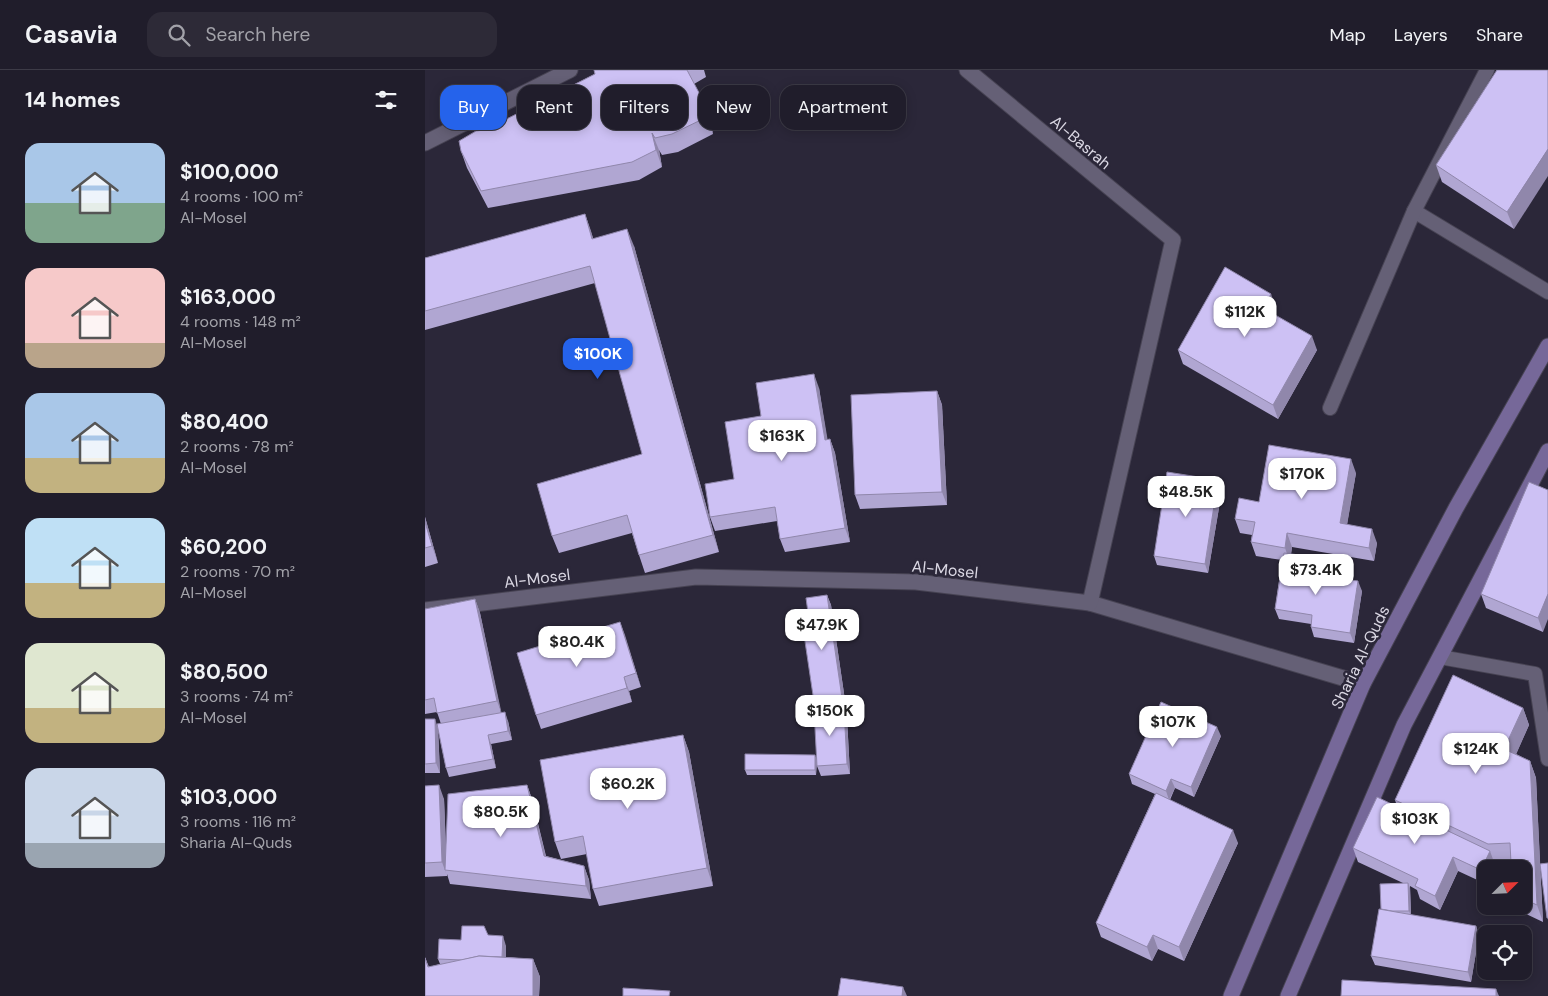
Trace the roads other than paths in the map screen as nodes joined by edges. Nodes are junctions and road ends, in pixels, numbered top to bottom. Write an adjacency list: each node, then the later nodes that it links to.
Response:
1 (569, 70): 4 (street)
2 (967, 70): 10 (street, Al-Basrah)
3 (1487, 70): 5 (lane)
4 (425, 143)
5 (1413, 211): 6 (lane); 8 (lane)
6 (1548, 292)
7 (1548, 346): 13 (main road, Sharia Al-Quds)
8 (1331, 408)
9 (1548, 450): 12 (main road)
10 (1091, 603): 11 (street, Al-Mosel); 13 (street, Al-Mosel)
11 (425, 610)
12 (1439, 657): 14 (lane); 16 (main road)
13 (1363, 684): 15 (main road, Sharia Al-Quds)
14 (1548, 759)
15 (1231, 996)
16 (1288, 996)

